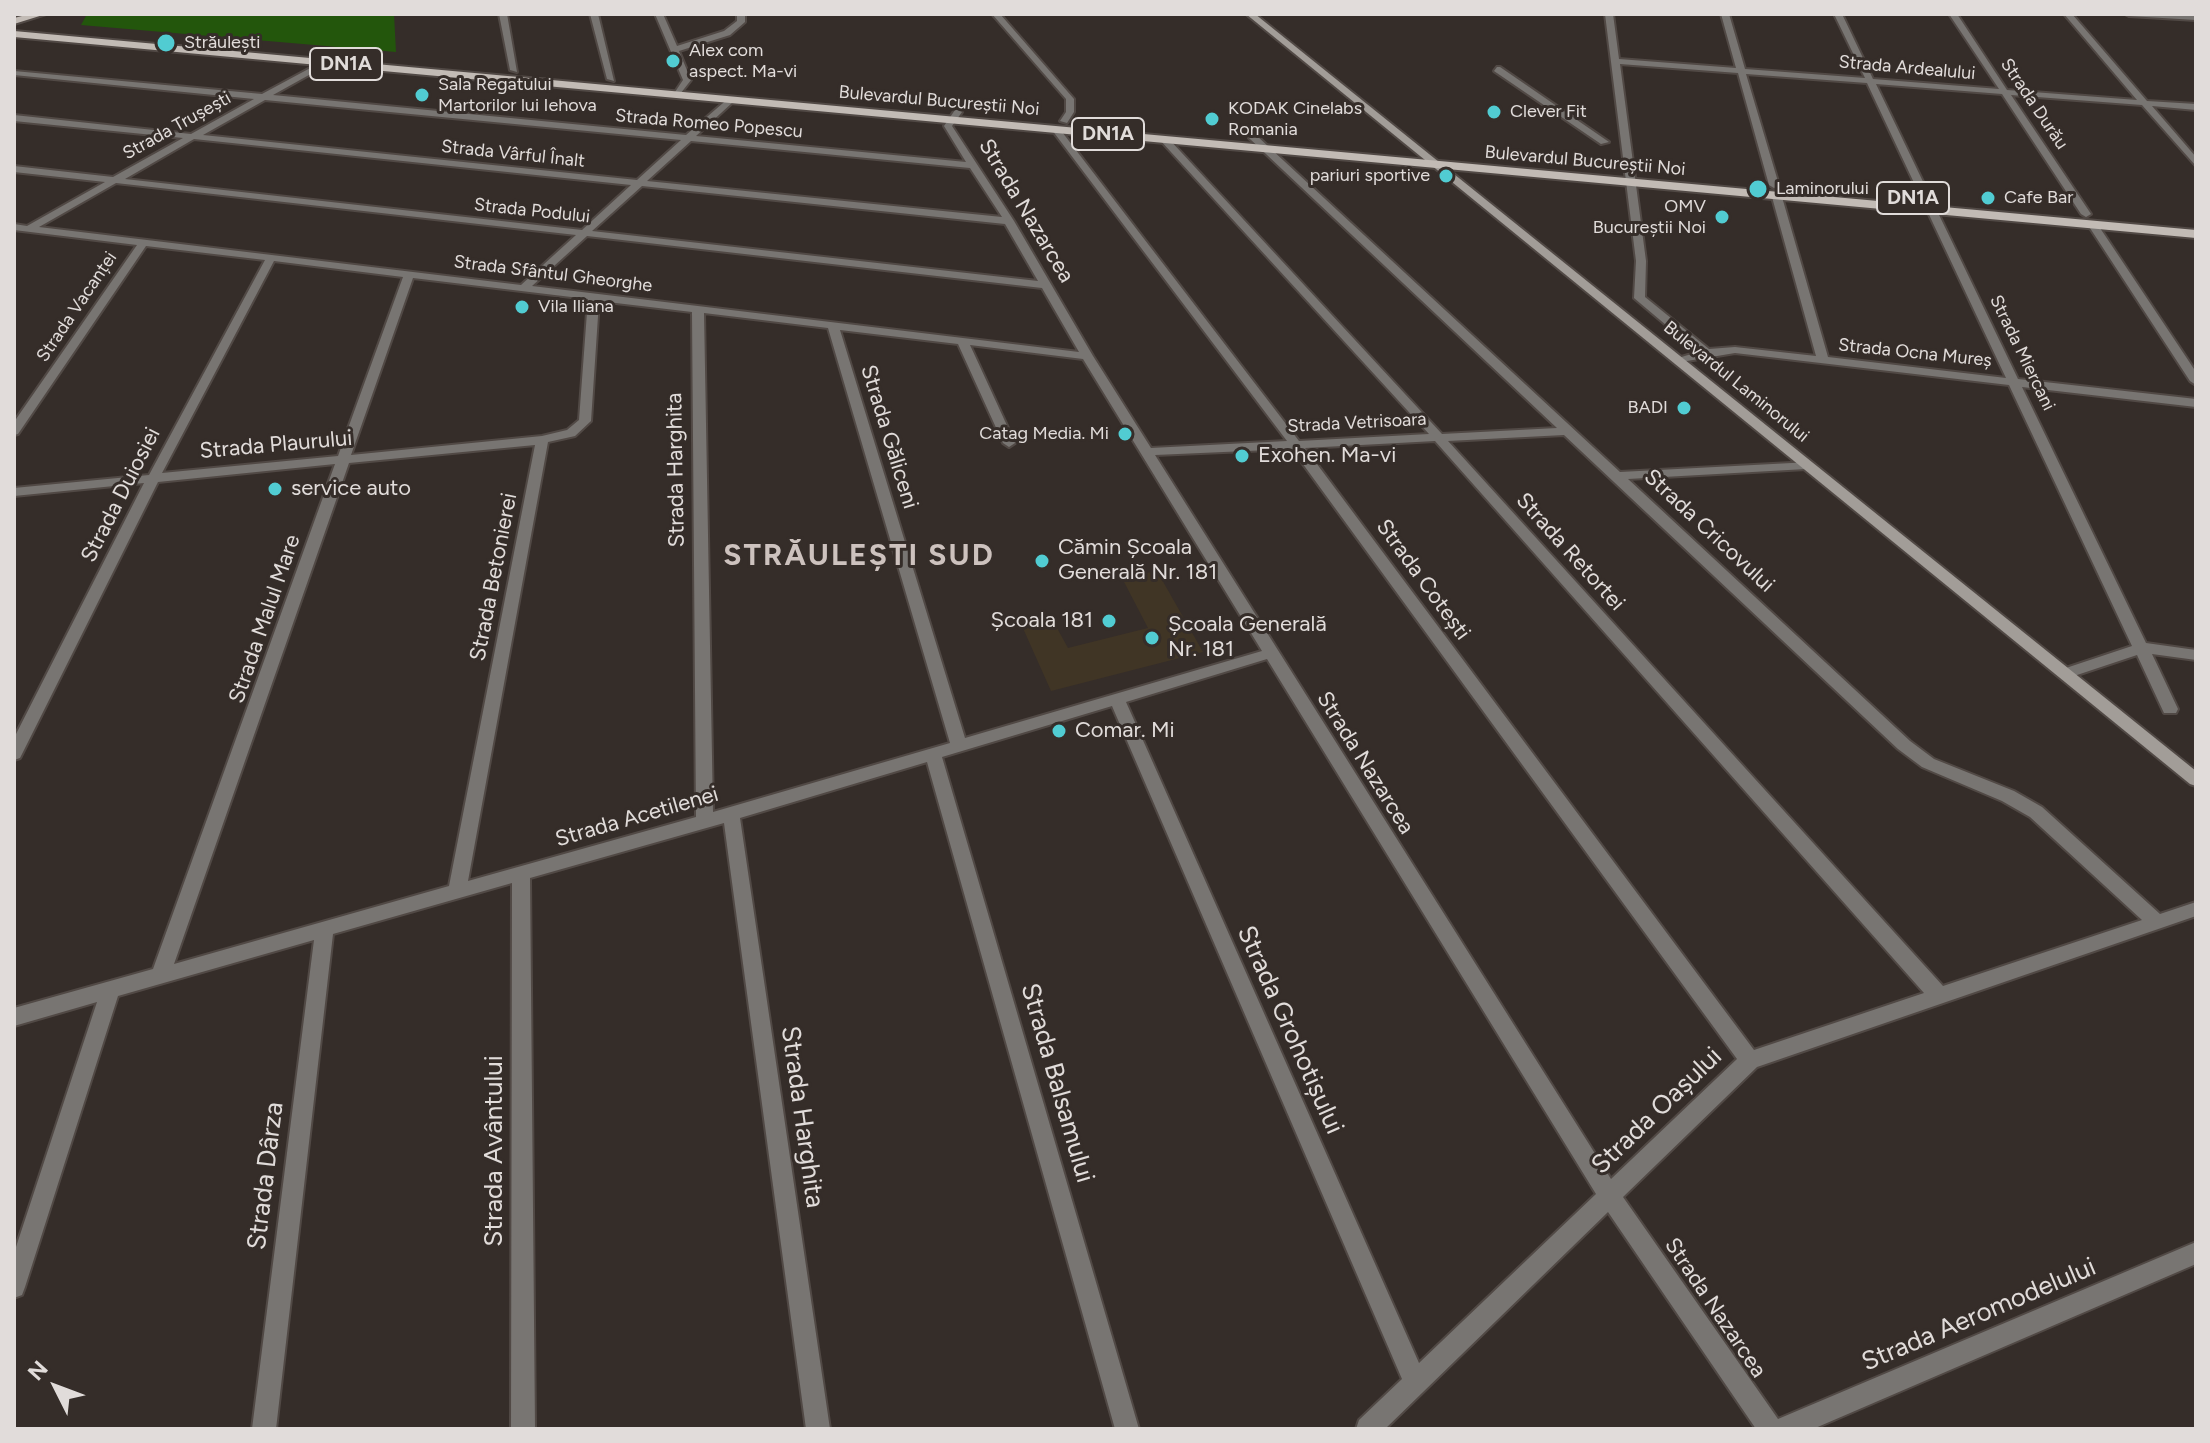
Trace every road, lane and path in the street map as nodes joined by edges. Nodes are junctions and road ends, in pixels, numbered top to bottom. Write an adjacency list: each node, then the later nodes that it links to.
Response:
1 (42, 14): 15 (main road); 16 (main road)
2 (503, 14): 24 (street)
3 (594, 14): 27 (street)
4 (659, 14): 19 (street)
5 (741, 14): 19 (street)
6 (996, 14): 37 (street)
7 (1250, 14): 42 (street, Bulevardul Laminorului)
8 (1609, 14): 21 (street)
9 (1725, 14): 25 (street)
10 (1838, 14): 28 (street, Strada Miercani)
11 (1953, 14): 30 (street, Strada Durău)
12 (2068, 14): 33 (street)
13 (2129, 14): 14 (street)
14 (2188, 17): 17 (street)
15 (14, 22): 16 (main road, Bulevardul Bucureștii Noi / DN1A)
16 (34, 26): 20 (main road, Bulevardul Bucureștii Noi / DN1A)
17 (2196, 27)
18 (14, 34): 22 (main road, Bulevardul Bucureștii Noi / DN1A)
19 (673, 50): 29 (street)
20 (340, 54): 22 (street, Strada Trușești); 24 (main road, Bulevardul Bucureștii Noi / DN1A)
21 (1615, 61): 25 (street, Strada Ardealului); 51 (street)
22 (325, 63): 29 (main road, Bulevardul Bucureștii Noi / DN1A); 31 (street, Strada Trușești)
23 (1497, 69): 43 (street)
24 (514, 70): 27 (main road, Bulevardul Bucureștii Noi / DN1A)
25 (1742, 72): 28 (street, Strada Ardealului); 54 (street)
26 (14, 73): 31 (street, Strada Romeo Popescu)
27 (611, 79): 29 (main road, Bulevardul Bucureștii Noi / DN1A)
28 (1870, 82): 30 (street, Strada Ardealului); 55 (street, Strada Miercani)
29 (681, 90): 32 (main road, Bulevardul Bucureștii Noi / DN1A); 35 (main road, Bulevardul Bucureștii Noi / DN1A)
30 (2006, 92): 33 (street, Strada Ardealului); 56 (street, Strada Durău)
31 (260, 98): 38 (street, Strada Trușești); 40 (street, Strada Romeo Popescu)
32 (730, 100): 35 (main road, Bulevardul Bucureștii Noi / DN1A); 40 (street)
33 (2144, 103): 34 (street, Strada Ardealului); 47 (street)
34 (2196, 107)
35 (955, 116): 37 (main road, Bulevardul Bucureștii Noi / DN1A); 48 (street, Strada Nazarcea)
36 (14, 118): 38 (street, Strada Vârful Înalt)
37 (1060, 125): 39 (main road, Bulevardul Bucureștii Noi / DN1A); 41 (main road, Bulevardul Bucureștii Noi / DN1A); 84 (street, Strada Cotești)
38 (191, 137): 52 (street, Strada Trușești); 53 (street, Strada Vârful Înalt)
39 (1254, 138): 44 (street, Strada Cricovului); 45 (main road, Bulevardul Bucureștii Noi / DN1A)
40 (689, 139): 48 (street, Strada Romeo Popescu); 53 (street)
41 (1165, 140): 44 (main road, Bulevardul Bucureștii Noi / DN1A); 81 (street, Strada Retortei)
42 (1406, 140): 45 (street); 46 (street, Bulevardul Laminorului)
43 (1604, 142)
44 (1264, 148): 49 (main road, Bulevardul Bucureștii Noi / DN1A); 80 (street, Strada Cricovului)
45 (1391, 150): 46 (main road, Bulevardul Bucureștii Noi / DN1A)
46 (1422, 153): 49 (street, Bulevardul Laminorului); 51 (main road, Bulevardul Bucureștii Noi / DN1A)
47 (2196, 163)
48 (972, 165): 57 (street, Strada Nazarcea)
49 (1437, 165): 51 (main road, Bulevardul Bucureștii Noi / DN1A); 75 (street, Bulevardul Laminorului)
50 (14, 169): 52 (street, Strada Podului)
51 (1632, 177): 54 (main road, Bulevardul Bucureștii Noi / DN1A); 72 (street, Bulevardul Laminorului)
52 (113, 180): 60 (street, Strada Trușești); 61 (street, Strada Podului)
53 (640, 183): 57 (street, Strada Vârful Înalt); 61 (street)
54 (1776, 191): 55 (main road, Bulevardul Bucureștii Noi / DN1A); 74 (street)
55 (1928, 205): 56 (main road, Bulevardul Bucureștii Noi / DN1A); 77 (street, Strada Miercani)
56 (2089, 219): 58 (main road, Bulevardul Bucureștii Noi / DN1A); 62 (main road, Bulevardul Bucureștii Noi / DN1A); 76 (street, Strada Durău)
57 (1009, 221): 66 (street, Strada Nazarcea)
58 (2196, 224)
59 (14, 227): 60 (street, Strada Sfântul Gheorghe)
60 (30, 228): 63 (street, Strada Sfântul Gheorghe)
61 (585, 233): 66 (street, Strada Podului); 67 (street)
62 (2196, 234)
63 (143, 243): 64 (street, Strada Sfântul Gheorghe); 79 (street, Strada Vacanței)
64 (271, 258): 65 (street, Strada Sfântul Gheorghe); 89 (street, Strada Duiosiei)
65 (409, 274): 67 (street, Strada Sfântul Gheorghe); 86 (street, Strada Malul Mare)
66 (1046, 285): 73 (street, Strada Nazarcea)
67 (524, 288): 68 (street, Strada Sfântul Gheorghe)
68 (594, 297): 69 (street, Strada Sfântul Gheorghe); 82 (street)
69 (698, 310): 70 (street, Strada Sfântul Gheorghe); 102 (street, Strada Harghita)
70 (833, 326): 71 (street, Strada Sfântul Gheorghe); 97 (street, Strada Găliceni)
71 (963, 342): 73 (street, Strada Sfântul Gheorghe); 83 (street)
72 (1706, 353): 74 (street, Strada Ocna Mureș); 75 (street, Strada Ocna Mureș)
73 (1087, 356): 85 (street, Strada Nazarcea)
74 (1823, 360): 77 (street, Strada Ocna Mureș)
75 (1679, 361): 87 (street, Bulevardul Laminorului)
76 (2196, 381)
77 (2015, 382): 78 (street, Strada Ocna Mureș); 91 (street, Strada Miercani)
78 (2196, 403)
79 (14, 431)
80 (1570, 431): 81 (street, Strada Vetrisoara); 88 (street, Strada Cricovului)
81 (1438, 437): 84 (street, Strada Vetrisoara); 110 (street, Strada Retortei)
82 (542, 440): 86 (street, Strada Plaurului); 104 (street, Strada Betonierei)
83 (1009, 443)
84 (1296, 444): 85 (street, Strada Vetrisoara); 112 (street, Strada Cotești)
85 (1147, 452): 92 (street, Strada Nazarcea)
86 (344, 459): 89 (street, Strada Plaurului); 108 (street, Strada Malul Mare)
87 (1806, 465): 88 (street); 94 (street, Bulevardul Laminorului)
88 (1620, 476): 106 (street, Strada Cricovului)
89 (154, 477): 90 (street, Strada Plaurului); 99 (street, Strada Duiosiei)
90 (14, 492)
91 (2142, 648): 93 (street); 94 (street); 96 (street, Strada Miercani)
92 (1271, 653): 95 (street, Strada Acetilenei); 113 (street, Strada Nazarcea)
93 (2196, 655)
94 (2065, 674): 100 (street, Bulevardul Laminorului)
95 (1116, 698): 97 (street, Strada Acetilenei); 116 (street, Strada Grohotișului)
96 (2170, 709)
97 (959, 745): 98 (street, Strada Acetilenei)
98 (933, 753): 101 (street, Strada Acetilenei); 120 (street, Strada Balsamului)
99 (14, 754)
100 (2196, 780)
101 (731, 814): 102 (street, Strada Acetilenei); 119 (street, Strada Harghita)
102 (705, 821): 103 (street, Strada Acetilenei)
103 (521, 874): 104 (street, Strada Acetilenei); 118 (street, Strada Avântului)
104 (457, 892): 107 (street, Strada Acetilenei)
105 (2196, 909): 106 (street, Strada Oașului)
106 (2157, 922): 110 (street, Strada Oașului)
107 (324, 930): 108 (street, Strada Acetilenei); 117 (street, Strada Dârza)
108 (160, 977): 109 (street, Strada Acetilenei)
109 (110, 991): 111 (street, Strada Acetilenei); 115 (street)
110 (1939, 996): 112 (street, Strada Oașului)
111 (14, 1017)
112 (1750, 1060): 113 (street, Strada Oașului)
113 (1612, 1194): 116 (street, Strada Oașului); 122 (street, Strada Nazarcea)
114 (2196, 1253): 123 (street, Strada Aeromodelului)
115 (14, 1287)
116 (1416, 1383): 121 (street, Strada Oașului)
117 (264, 1429)
118 (523, 1429)
119 (818, 1429)
120 (1127, 1429)
121 (1368, 1429)
122 (1770, 1429)
123 (1784, 1429)

